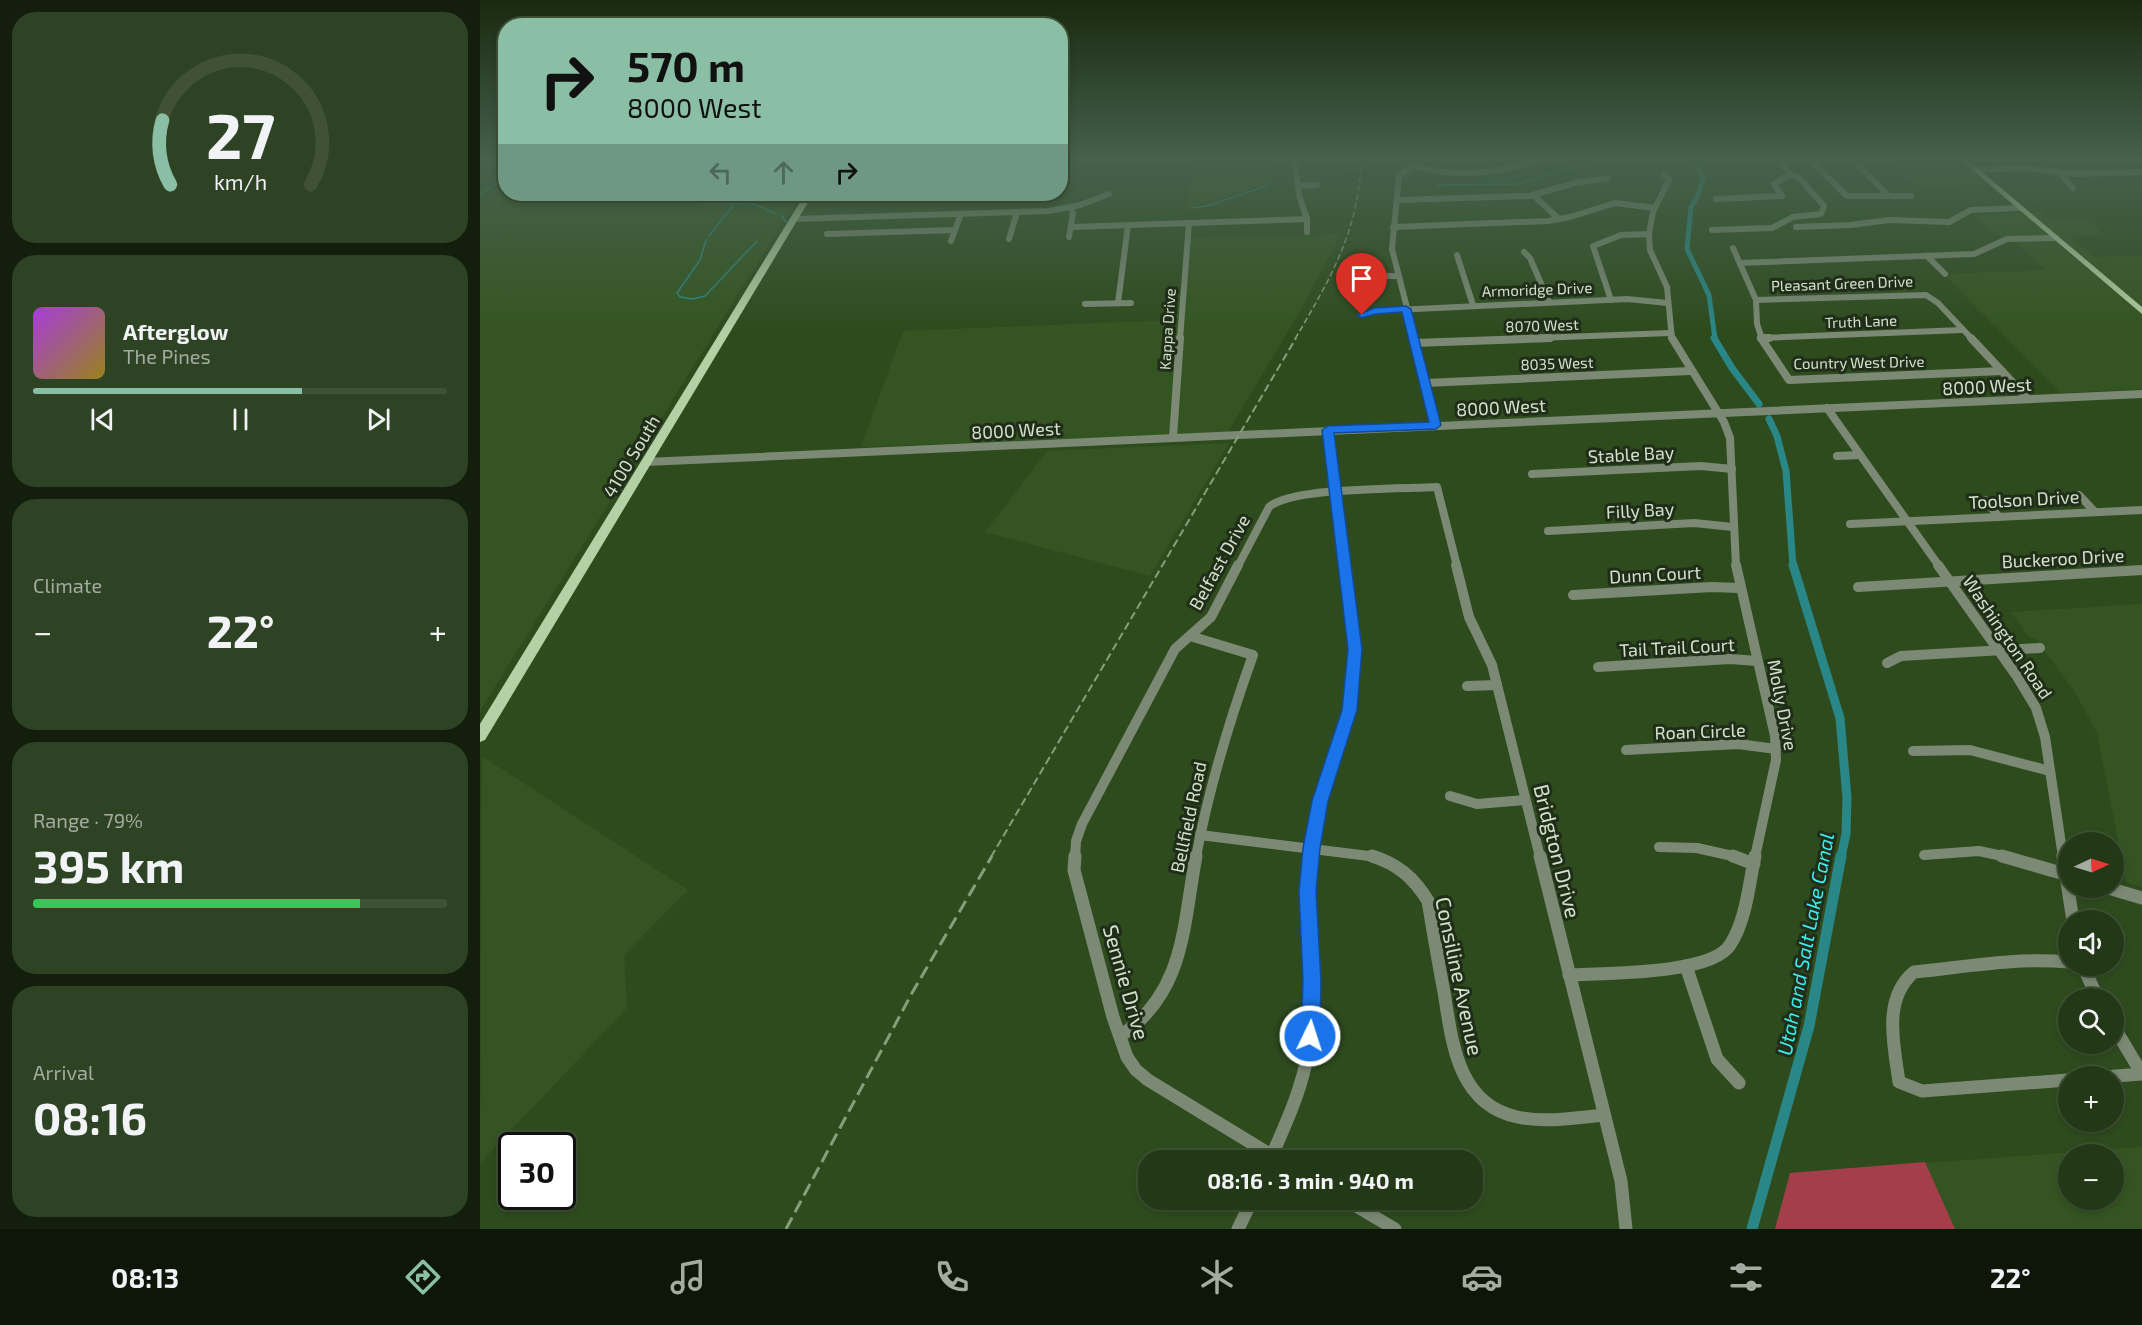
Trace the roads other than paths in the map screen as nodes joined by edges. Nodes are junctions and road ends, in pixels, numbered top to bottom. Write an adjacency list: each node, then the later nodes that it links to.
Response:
1 (821, 218): 11 (street)
2 (836, 218): 20 (street)
3 (959, 218): 20 (street)
4 (1015, 218): 27 (street)
5 (1072, 218): 18 (street)
6 (1394, 218): 16 (street)
7 (1653, 218): 23 (street)
8 (1789, 218): 19 (street)
9 (1956, 218): 17 (street)
10 (2031, 218): 26 (main road)
11 (794, 219): 64 (main road, 4100 South)
12 (1307, 219): 14 (street); 22 (street)
13 (1559, 219): 16 (street)
14 (1189, 224): 15 (street); 61 (street, Kappa Drive)
15 (1128, 225): 18 (street); 40 (street)
16 (1393, 226): 36 (street)
17 (1796, 227)
18 (1071, 228): 25 (street)
19 (1726, 229): 21 (street); 24 (street)
20 (955, 230): 28 (street)
21 (1712, 230)
22 (1307, 232)
23 (1649, 234): 37 (street); 42 (street)
24 (1731, 236)
25 (1069, 237)
26 (2055, 238): 32 (street); 46 (main road)
27 (1009, 239)
28 (951, 241)
29 (1733, 248): 33 (street, Country West Drive)
30 (1524, 252): 39 (street)
31 (1457, 255): 44 (street)
32 (1927, 256): 33 (street); 34 (street)
33 (1740, 263): 38 (street, Country West Drive)
34 (1945, 274)
35 (1382, 276): 36 (street)
36 (1398, 276): 45 (street)
37 (1611, 300): 39 (street, Armoridge Drive); 42 (street, Armoridge Drive)
38 (1756, 300): 48 (street, Pleasant Green Drive); 50 (street, Country West Drive)
39 (1549, 302): 44 (street, Armoridge Drive)
40 (1118, 303): 41 (street); 43 (street)
41 (1131, 303)
42 (1668, 303): 49 (street)
43 (1085, 304)
44 (1473, 305): 45 (street, Armoridge Drive)
45 (1406, 309): 47 (street, Armoridge Drive); 51 (street)
46 (2142, 311)
47 (1362, 315)
48 (1963, 330): 50 (street, Truth Lane); 53 (street, Pleasant Green Drive)
49 (1670, 333): 51 (street, 8070 West); 52 (street, Molly Drive)
50 (1761, 338): 53 (street, Country West Drive)
51 (1415, 343): 54 (street)
52 (1690, 371): 54 (street, 8035 West); 58 (street, Molly Drive)
53 (2002, 371): 56 (street, Pleasant Green Drive)
54 (1425, 383): 59 (street)
55 (2142, 394): 56 (street, 8000 West)
56 (2028, 399): 57 (street, 8000 West)
57 (1827, 408): 58 (street, 8000 West); 62 (street, Washington Road)
58 (1718, 412): 59 (street, 8000 West); 65 (street, Molly Drive)
59 (1436, 425): 60 (street, 8000 West)
60 (1328, 430): 61 (street, 8000 West); 68 (street)
61 (1173, 437): 64 (street, 8000 West)
62 (1860, 455): 63 (street); 74 (street, Washington Road)
63 (1836, 456)
64 (646, 462): 91 (main road, 4100 South)
65 (1732, 470): 66 (street, Stable Bay); 76 (street, Molly Drive)
66 (1532, 474)
67 (1437, 487): 68 (street, Belfast Drive); 89 (street, Bridgton Drive)
68 (1336, 492): 83 (street, Belfast Drive); 102 (street)
69 (2079, 495): 72 (street)
70 (1985, 500): 73 (street)
71 (2142, 510): 72 (street, Toolson Drive)
72 (2095, 512): 73 (street, Toolson Drive)
73 (1999, 517): 74 (street, Toolson Drive)
74 (1908, 522): 75 (street, Toolson Drive); 79 (street, Washington Road)
75 (1851, 524)
76 (1733, 527): 77 (street, Filly Bay); 81 (street, Molly Drive)
77 (1548, 531)
78 (2142, 570): 79 (street, Buckeroo Drive)
79 (1949, 581): 80 (street, Buckeroo Drive); 85 (street, Washington Road)
80 (1858, 587)
81 (1739, 588): 82 (street, Dunn Court); 86 (street, Molly Drive)
82 (1573, 595)
83 (1190, 636): 99 (street, Bellfield Road); 100 (street, Belfast Drive)
84 (2040, 648): 85 (street)
85 (1998, 650): 87 (street); 95 (street, Washington Road)
86 (1757, 661): 88 (street, Tail Trail Court); 92 (street, Molly Drive)
87 (1887, 663)
88 (1598, 667)
89 (1497, 685): 90 (street); 97 (street, Bridgton Drive)
90 (1467, 686)
91 (480, 736)
92 (1776, 749): 93 (street, Roan Circle); 104 (street, Molly Drive)
93 (1626, 750)
94 (1913, 751): 95 (street)
95 (2050, 771): 98 (street, Washington Road)
96 (1450, 796): 97 (street)
97 (1525, 800): 110 (street, Bridgton Drive)
98 (2060, 832)
99 (1200, 835): 102 (street, Consiline Avenue); 111 (street, Bellfield Road)
100 (1076, 841): 111 (street, Sennie Drive)
101 (1659, 847): 104 (street)
102 (1311, 848): 117 (street, Consiline Avenue); 119 (street)
103 (1924, 855): 105 (street)
104 (1754, 864): 109 (street, Molly Drive)
105 (2058, 872)
106 (2124, 893): 107 (street)
107 (2142, 898)
108 (2058, 961): 115 (street)
109 (1686, 966): 110 (street, Molly Drive); 116 (street)
110 (1569, 975): 117 (street, Bridgton Drive)
111 (1120, 1036): 118 (street, Sennie Drive)
112 (2124, 1044): 113 (street)
113 (2142, 1074): 114 (street)
114 (2124, 1075)
115 (2058, 1081)
116 (1739, 1083)
117 (1604, 1115): 124 (street, Bridgton Drive)
118 (1260, 1150)
119 (1277, 1150)
120 (1247, 1210): 122 (street)
121 (1363, 1210): 123 (street)
122 (1238, 1229)
123 (1395, 1229)
124 (1626, 1229)

